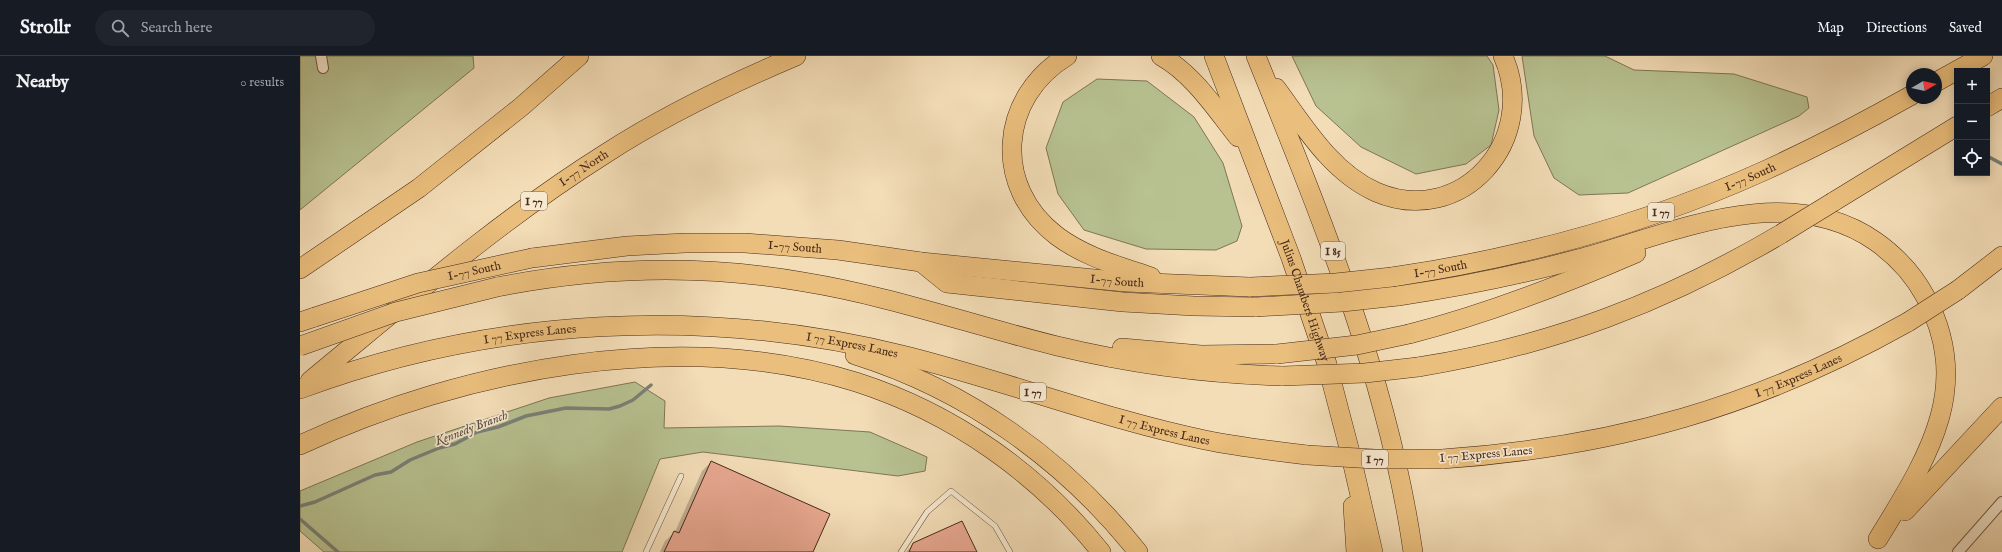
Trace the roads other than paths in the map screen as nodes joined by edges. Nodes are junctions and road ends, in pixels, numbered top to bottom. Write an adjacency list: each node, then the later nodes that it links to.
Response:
1 (321, 56): 10 (street)
2 (579, 56): 20 (highway)
3 (796, 56): 26 (highway, I-77 North / I 77)
4 (1068, 56): 21 (highway)
5 (1161, 56): 16 (highway)
6 (1214, 56): 16 (highway, Julius Chambers Highway)
7 (1503, 56): 9 (highway)
8 (1983, 56): 11 (highway)
9 (1257, 60): 40 (highway, I 85)
10 (324, 68)
11 (1942, 79)
12 (2002, 98): 14 (highway)
13 (1906, 99): 21 (highway, I-77 South / I 77, bridge)
14 (1990, 105)
15 (1954, 128): 24 (highway, bridge)
16 (1250, 153): 29 (highway, Julius Chambers Highway)
17 (1712, 220): 19 (highway, bridge); 24 (highway, bridge); 32 (highway)
18 (2002, 256): 23 (highway, I 77 Express Lanes / I 77, bridge)
19 (921, 262): 21 (highway, I-77 South / I 77); 22 (highway, I-77 South / I 77, bridge)
20 (300, 270)
21 (1177, 285)
22 (307, 319)
23 (759, 330): 26 (highway, I 77 Express Lanes / I 77); 37 (highway)
24 (1021, 337): 25 (highway, bridge)
25 (300, 346)
26 (300, 389)
27 (2002, 407): 32 (highway)
28 (300, 445): 33 (highway)
29 (1350, 452): 38 (highway); 39 (highway, Julius Chambers Highway)
30 (681, 476): 34 (lane)
31 (2002, 502): 41 (street)
32 (1873, 546)
33 (1101, 551)
34 (646, 552)
35 (901, 552): 36 (lane)
36 (1010, 552)
37 (1138, 552)
38 (1356, 552)
39 (1373, 552)
40 (1413, 552)
41 (1958, 552)

